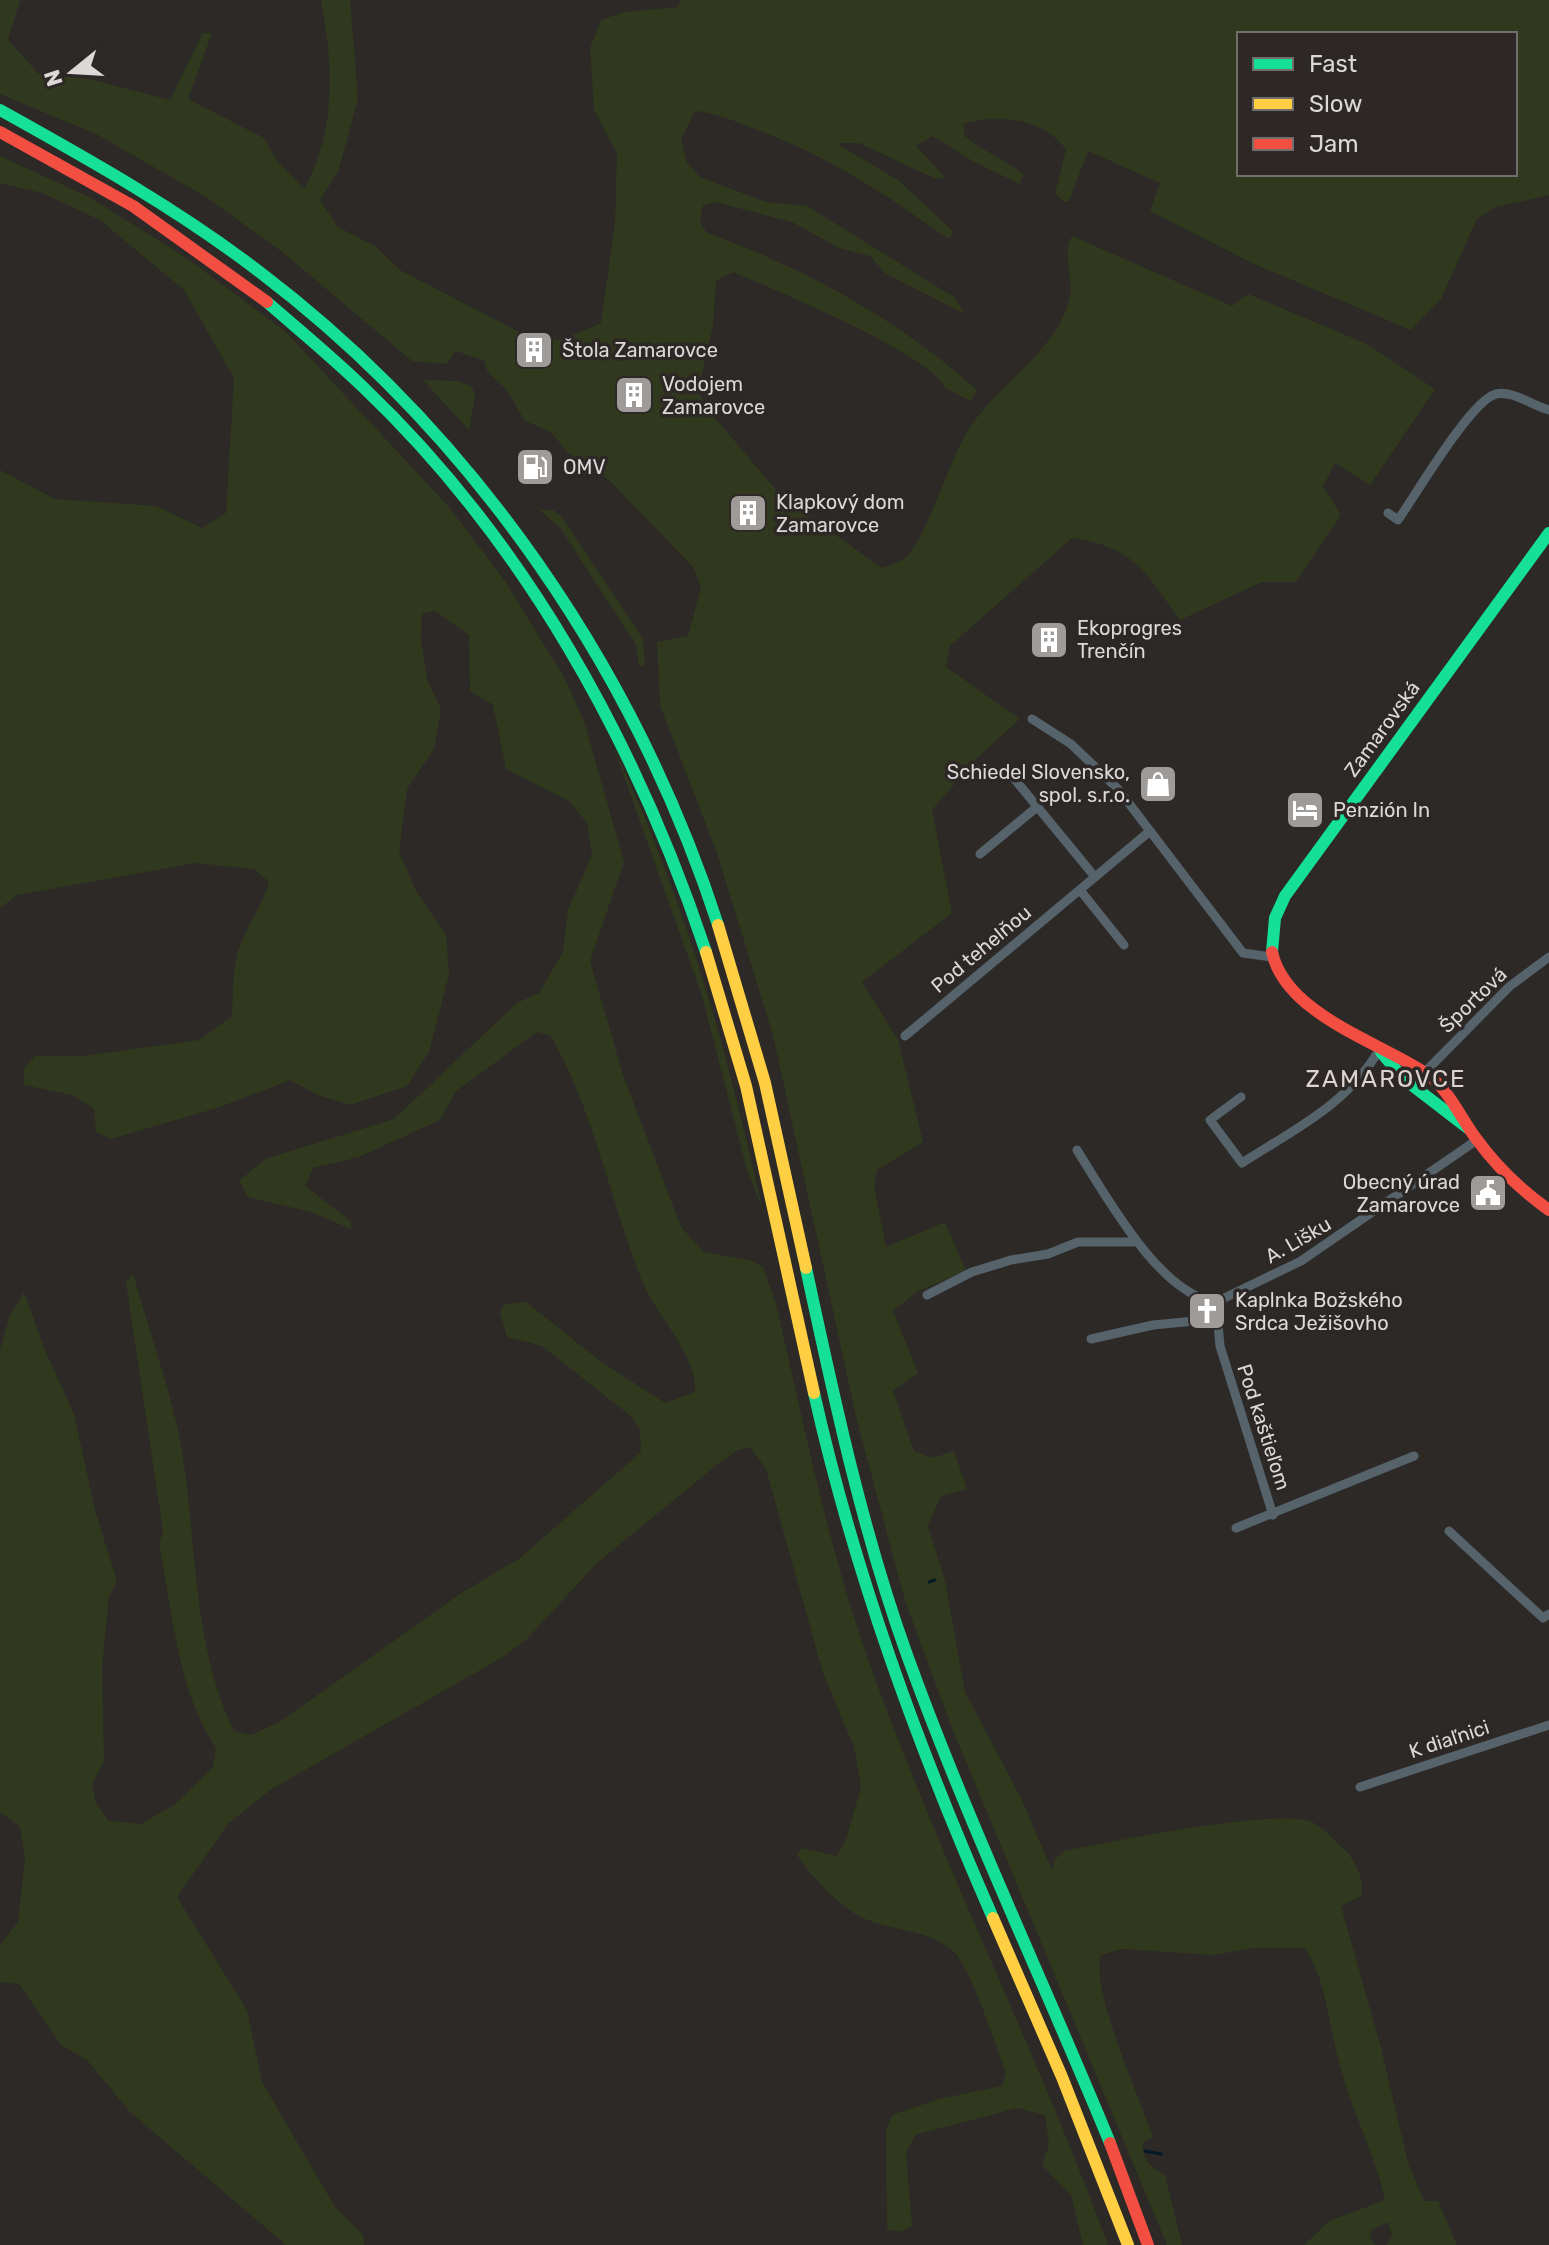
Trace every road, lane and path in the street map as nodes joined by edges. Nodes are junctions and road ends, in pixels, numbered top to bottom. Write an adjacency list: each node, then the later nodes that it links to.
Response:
1 (0, 110): 36 (main road)
2 (0, 132): 35 (main road)
3 (1549, 410): 4 (street)
4 (1388, 513)
5 (1549, 533): 14 (main road, Zamarovská)
6 (1032, 719): 9 (street)
7 (1012, 776): 8 (street)
8 (1037, 807): 10 (street); 11 (street)
9 (1150, 831): 11 (street, Pod tehelňou); 14 (street)
10 (980, 854)
11 (1095, 877): 12 (street, Pod tehelňou)
12 (1080, 890): 13 (street); 16 (street, Pod tehelňou)
13 (1124, 945)
14 (1272, 957): 17 (main road)
15 (1549, 957): 18 (street, Športová)
16 (905, 1036)
17 (1379, 1050): 18 (main road); 19 (street); 20 (main road)
18 (1425, 1072): 20 (main road)
19 (1241, 1097)
20 (1474, 1136): 22 (main road); 25 (street, A. Lišku)
21 (1077, 1150): 23 (street)
22 (1549, 1210)
23 (1135, 1242): 24 (street); 25 (street)
24 (927, 1295)
25 (1216, 1302): 26 (street, Pod kaštieľom)
26 (1216, 1319): 27 (street); 29 (street, Pod kaštieľom)
27 (1091, 1339)
28 (1414, 1456): 29 (street)
29 (1273, 1515): 30 (street)
30 (1236, 1528)
31 (1449, 1531): 32 (street)
32 (1549, 1614)
33 (1549, 1725): 34 (street, K diaľnici)
34 (1360, 1787)
35 (1128, 2245)
36 (1148, 2245)

